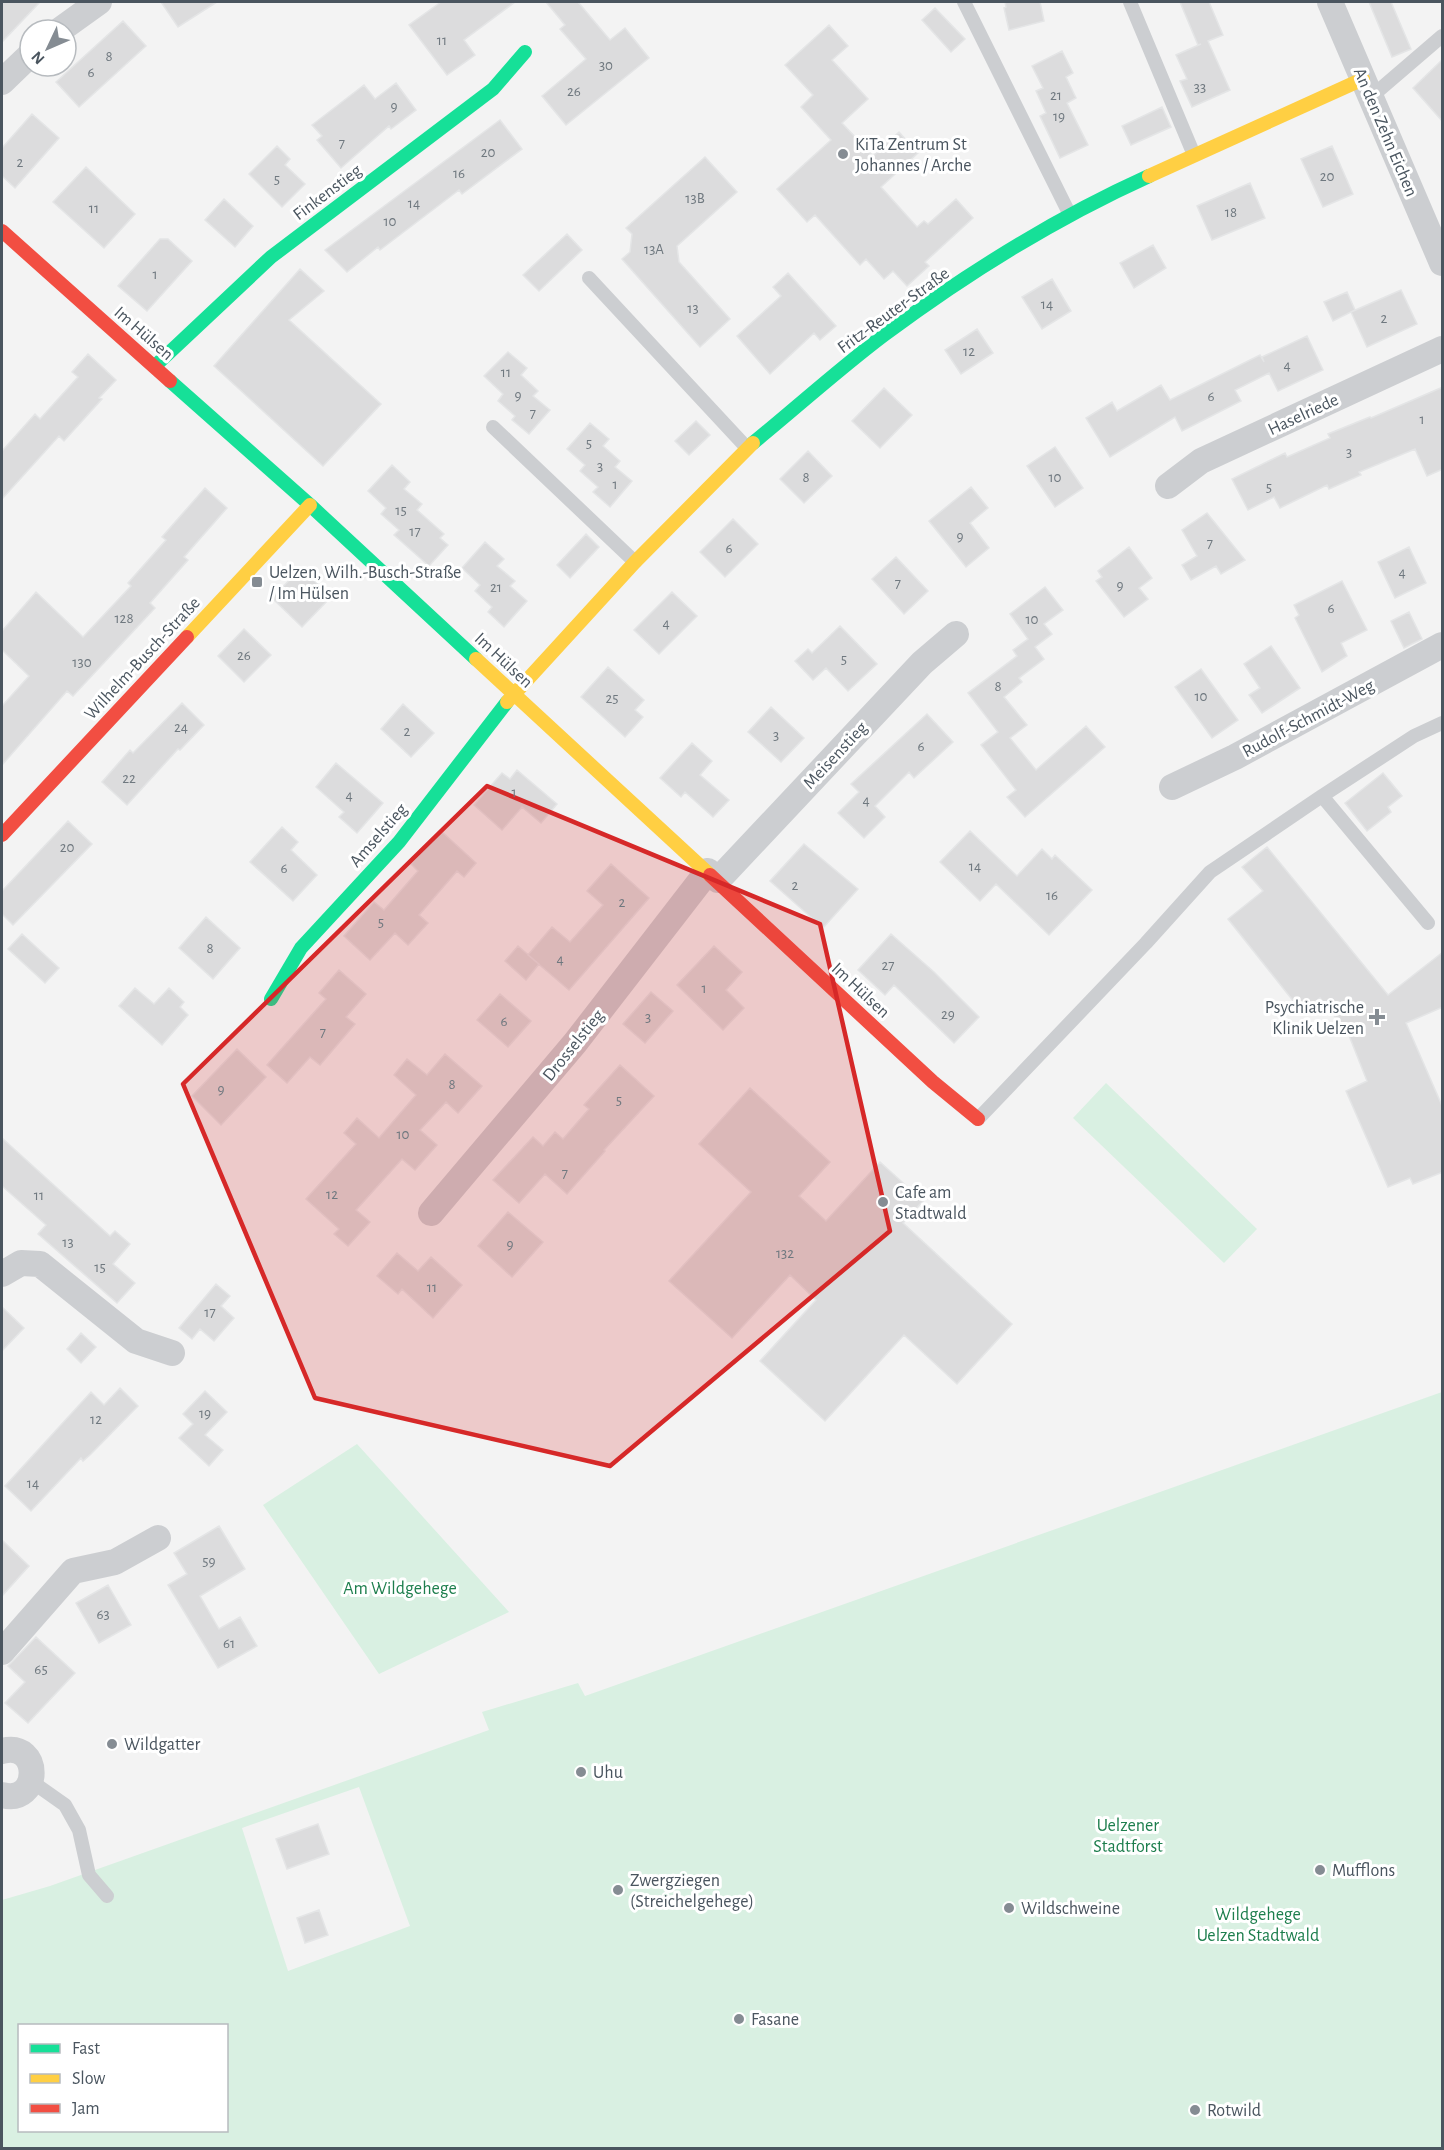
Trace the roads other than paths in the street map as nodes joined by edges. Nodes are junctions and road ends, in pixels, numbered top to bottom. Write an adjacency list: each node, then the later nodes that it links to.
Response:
1 (99, 2): 5 (street)
2 (964, 2): 12 (lane)
3 (1130, 2): 11 (lane)
4 (1330, 2): 10 (street, An den Zehn Eichen)
5 (77, 18)
6 (1443, 36): 10 (lane)
7 (525, 52): 17 (street, Finkenstieg)
8 (18, 67): 9 (street)
9 (2, 81)
10 (1367, 88): 11 (street, Fritz-Reuter-Straße); 14 (street, An den Zehn Eichen)
11 (1194, 155): 12 (street, Fritz-Reuter-Straße)
12 (1070, 215): 19 (street, Fritz-Reuter-Straße)
13 (2, 231): 17 (street, Im Hülsen)
14 (1439, 245)
15 (589, 278): 19 (lane)
16 (1443, 349): 20 (street, Haselriede)
17 (155, 366): 21 (street, Im Hülsen)
18 (493, 427): 22 (lane)
19 (747, 448): 22 (street, Fritz-Reuter-Straße)
20 (1168, 486)
21 (310, 505): 25 (street, Im Hülsen); 29 (street, Wilhelm-Busch-Straße)
22 (635, 562): 25 (street, Fritz-Reuter-Straße)
23 (956, 634): 30 (street, Meisenstieg)
24 (1443, 645): 27 (street, Rudolf-Schmidt-Weg)
25 (513, 694): 30 (street, Im Hülsen); 32 (street, Amselstieg)
26 (1443, 723): 28 (lane)
27 (1172, 787)
28 (1322, 796): 31 (lane); 33 (lane)
29 (2, 835)
30 (713, 876): 33 (street, Im Hülsen); 34 (street, Drosselstieg)
31 (1428, 923)
32 (271, 999)
33 (978, 1119)
34 (431, 1213)
35 (2, 1274): 36 (street)
36 (172, 1353)
37 (158, 1538): 38 (street)
38 (2, 1652)
39 (2, 1751): 40 (street)
40 (31, 1781): 41 (street); 42 (lane)
41 (2, 1795)
42 (108, 1896)

